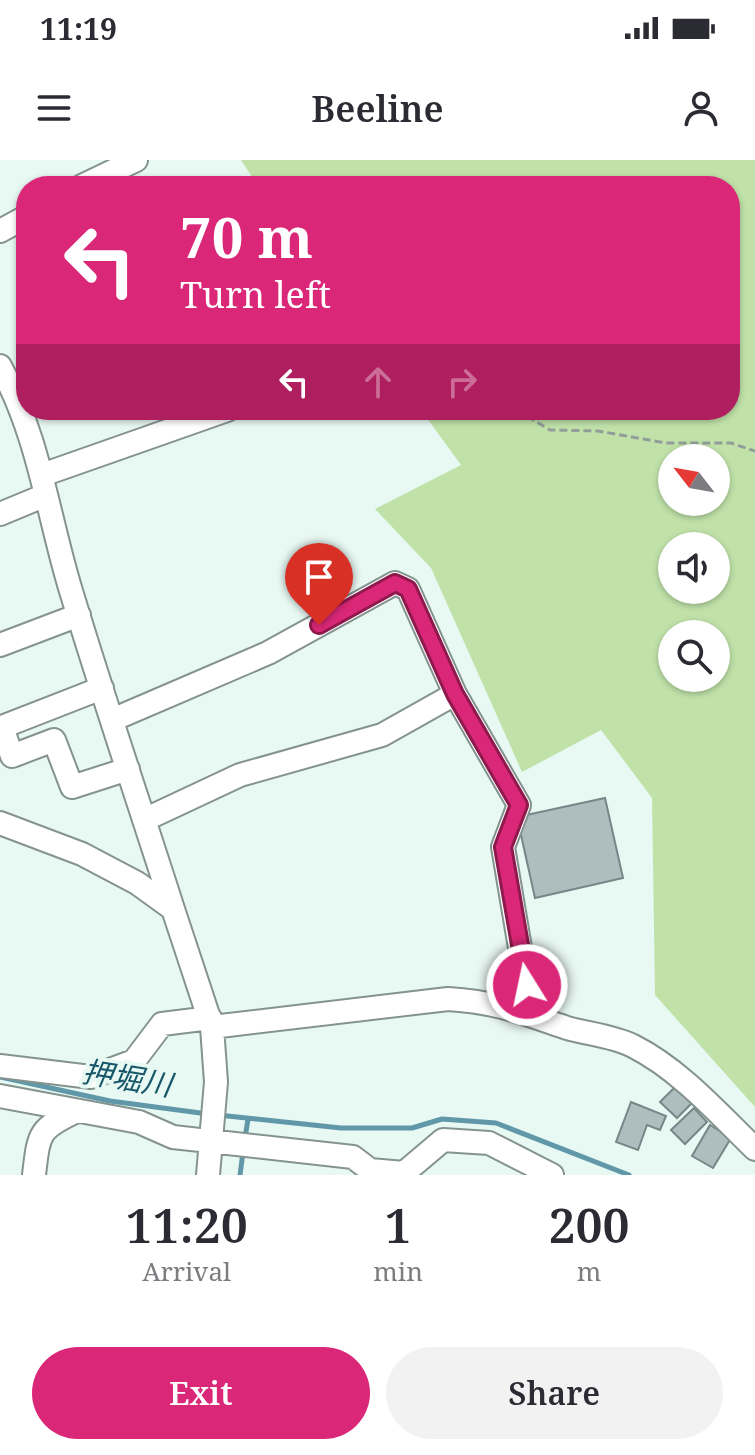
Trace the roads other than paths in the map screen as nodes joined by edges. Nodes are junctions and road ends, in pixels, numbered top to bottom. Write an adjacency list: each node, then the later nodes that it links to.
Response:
1 (136, 160): 2 (street)
2 (103, 176)
3 (0, 366): 4 (street)
4 (16, 395)
5 (24, 420): 7 (street)
6 (203, 420): 7 (street)
7 (44, 485): 8 (street); 9 (street)
8 (0, 514)
9 (79, 615): 10 (street); 11 (street)
10 (0, 645)
11 (102, 688): 13 (street); 14 (street)
12 (455, 694): 13 (street); 15 (street); 18 (street)
13 (112, 720): 14 (street)
14 (128, 769): 15 (street)
15 (144, 820): 17 (street)
16 (0, 823): 17 (street)
17 (173, 909): 19 (street)
18 (531, 1013): 19 (street); 24 (street)
19 (211, 1023): 20 (street); 23 (street)
20 (0, 1066)
21 (0, 1096): 22 (street)
22 (77, 1111): 23 (street); 25 (street)
23 (211, 1141): 26 (street); 27 (street)
24 (755, 1149)
25 (34, 1175)
26 (208, 1175)
27 (552, 1175)

